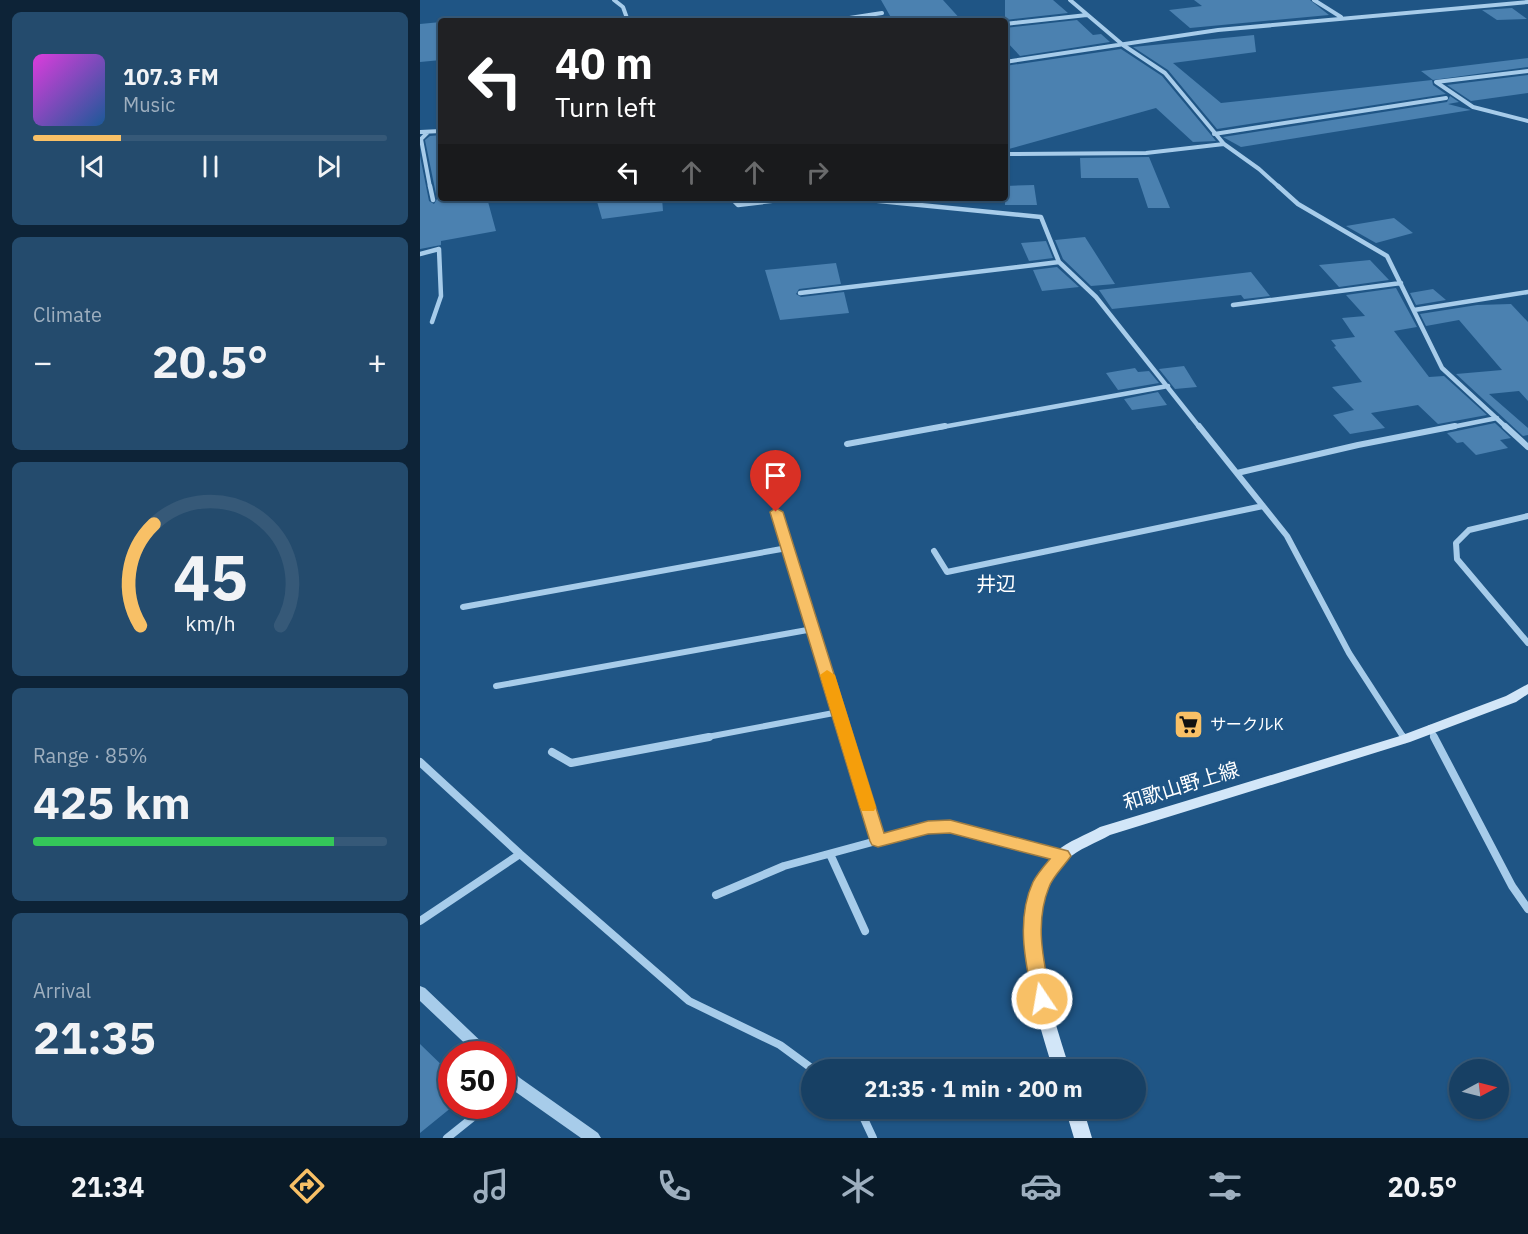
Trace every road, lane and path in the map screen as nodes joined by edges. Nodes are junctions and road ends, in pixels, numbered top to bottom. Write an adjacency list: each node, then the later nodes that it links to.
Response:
1 (614, 0): 9 (street)
2 (1070, 0): 8 (street)
3 (1314, 0): 11 (street)
4 (1464, 0): 6 (street)
5 (1528, 2): 6 (street)
6 (1472, 6): 11 (street)
7 (882, 13): 10 (street)
8 (1087, 15): 12 (street); 13 (street)
9 (627, 18)
10 (850, 18)
11 (1342, 18): 13 (street)
12 (1008, 24)
13 (1123, 45): 14 (street); 21 (street)
14 (1008, 62)
15 (1528, 71): 17 (street)
16 (1446, 98): 21 (street)
17 (1528, 121)
18 (438, 131): 20 (street)
19 (420, 132): 20 (street)
20 (428, 132): 24 (street)
21 (1214, 134): 22 (street)
22 (1224, 144): 23 (street); 30 (street)
23 (1008, 154)
24 (433, 200)
25 (734, 201): 26 (street)
26 (771, 201)
27 (879, 201): 29 (street)
28 (420, 254): 35 (street)
29 (1059, 262): 32 (street); 36 (street)
30 (1401, 283): 33 (street); 34 (street)
31 (1528, 292): 34 (street)
32 (800, 293)
33 (1233, 305)
34 (1414, 310): 37 (street)
35 (432, 322)
36 (1168, 386): 38 (street); 40 (street)
37 (1497, 418): 39 (street); 40 (street)
38 (847, 444)
39 (1528, 447)
40 (1237, 473): 41 (street)
41 (1263, 506): 45 (street); 53 (street)
42 (776, 512): 44 (street)
43 (1528, 516): 48 (street)
44 (788, 548): 46 (street); 47 (street)
45 (934, 551)
46 (463, 607)
47 (813, 629): 49 (street); 51 (street)
48 (1528, 643)
49 (496, 686)
50 (1528, 688): 52 (main road, 和歌山野上線)
51 (838, 712): 54 (street); 56 (street)
52 (1430, 728): 53 (main road, 和歌山野上線); 61 (street)
53 (1405, 739): 59 (main road, 和歌山野上線)
54 (552, 753)
55 (420, 762): 57 (street)
56 (878, 841): 58 (street); 59 (street)
57 (520, 854): 62 (street); 67 (street)
58 (830, 854): 60 (street); 63 (street)
59 (1062, 856): 66 (main road, 和歌山野上線)
60 (716, 895)
61 (1528, 909)
62 (420, 921)
63 (865, 931)
64 (420, 992): 65 (street)
65 (471, 1041)
66 (1059, 1059)
67 (801, 1060)
68 (516, 1084): 73 (street)
69 (471, 1119): 72 (street)
70 (864, 1119): 74 (street)
71 (1077, 1119): 75 (main road)
72 (447, 1138)
73 (593, 1138)
74 (873, 1138)
75 (1083, 1138)

